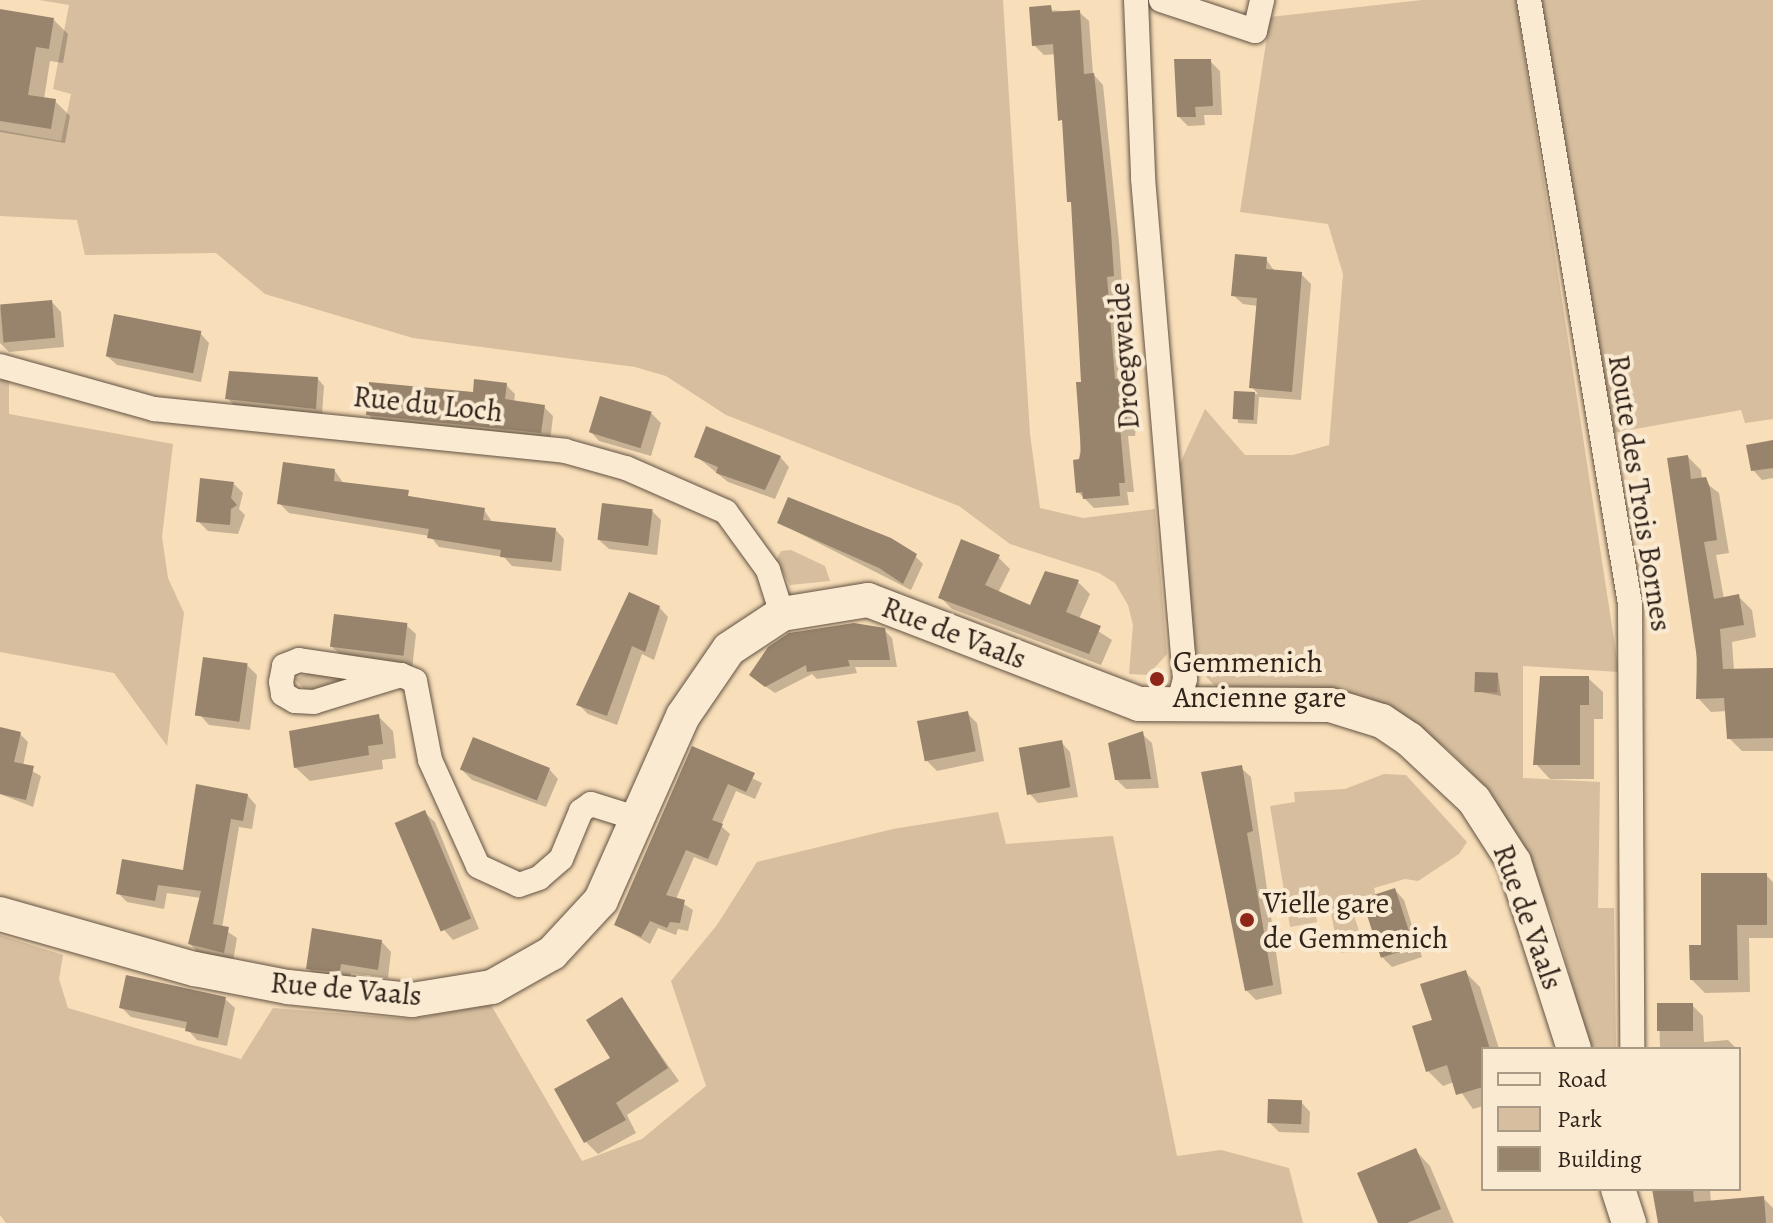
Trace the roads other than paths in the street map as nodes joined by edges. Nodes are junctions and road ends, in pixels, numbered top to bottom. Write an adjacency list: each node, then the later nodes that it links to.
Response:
1 (1136, 0): 8 (street, Droegweide)
2 (1161, 0): 3 (street)
3 (1262, 0)
4 (1529, 0): 12 (street, Route des Trois Bornes)
5 (0, 366): 6 (street, Rue du Loch)
6 (782, 614): 8 (main road, Rue de Vaals); 9 (main road, Rue de Vaals)
7 (401, 675): 9 (street)
8 (1178, 705): 11 (main road, Rue de Vaals)
9 (639, 819): 10 (main road, Rue de Vaals)
10 (0, 914)
11 (1573, 1047)
12 (1632, 1047)
13 (1619, 1191): 14 (main road)
14 (1629, 1223)

